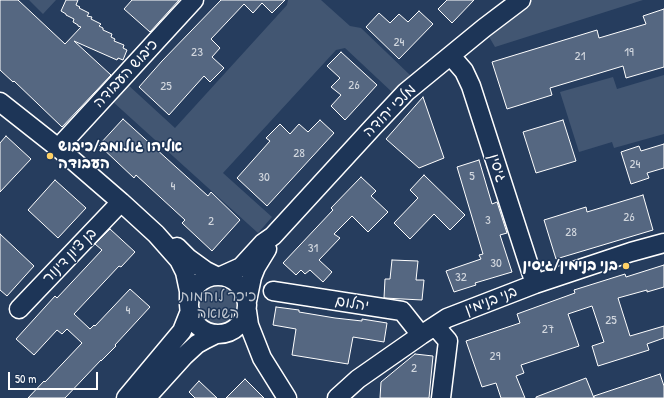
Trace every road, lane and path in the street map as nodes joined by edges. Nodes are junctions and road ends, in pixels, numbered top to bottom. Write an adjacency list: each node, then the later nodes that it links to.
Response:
1 (194, 0): 5 (street, כיבוש העבודה)
2 (521, 0): 3 (street, מלכי יהודה)
3 (451, 56): 8 (street, מלכי יהודה); 11 (street, גיסין)
4 (0, 102): 5 (street)
5 (58, 148): 6 (street)
6 (122, 202): 7 (street); 15 (street, בן ציון דינור)
7 (156, 234): 10 (street); 14 (street)
8 (273, 236): 10 (street, מלכי יהודה); 13 (street, מלכי יהודה)
9 (664, 243): 11 (street, בני בנימין)
10 (218, 276): 13 (street); 14 (street)
11 (534, 284): 16 (street, בני בנימין)
12 (273, 291): 16 (street, יהלום)
13 (247, 306): 17 (street); 18 (street)
14 (189, 307): 17 (street); 19 (street)
15 (19, 309)
16 (428, 331): 22 (street, בני בנימין); 23 (street, יהלום)
17 (220, 334): 18 (street); 20 (street)
18 (262, 358): 21 (street)
19 (126, 398)
20 (146, 398)
21 (287, 398)
22 (337, 398)
23 (441, 398)

